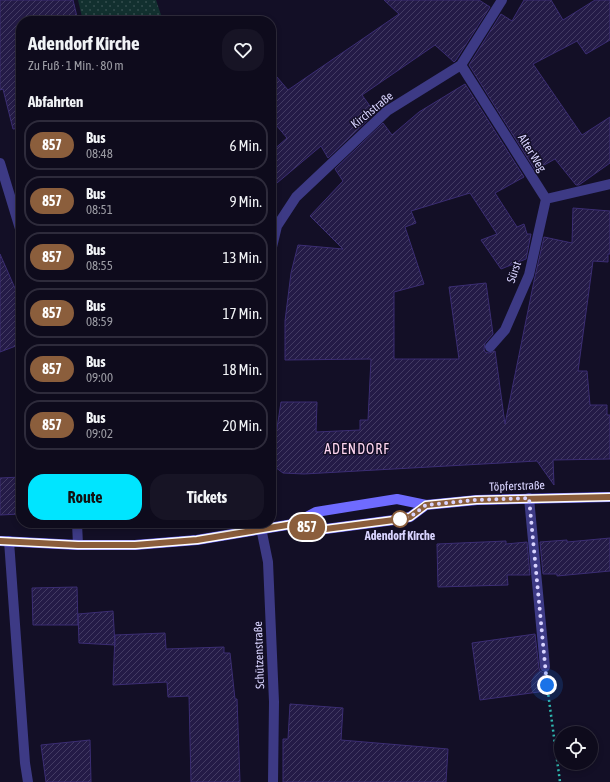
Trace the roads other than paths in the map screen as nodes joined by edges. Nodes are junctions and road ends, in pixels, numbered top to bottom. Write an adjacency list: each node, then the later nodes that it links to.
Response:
1 (502, 0): 2 (street, Kirchstraße)
2 (461, 65): 5 (street, Alter Weg); 7 (street, Kirchstraße)
3 (0, 163): 6 (street)
4 (610, 184): 5 (street)
5 (546, 199): 8 (street, Sürst)
6 (16, 216)
7 (276, 230)
8 (490, 347)
9 (610, 497): 10 (main road, Töpferstraße)
10 (529, 498): 11 (main road, Töpferstraße); 19 (street)
11 (426, 505): 12 (main road, Töpferstraße); 12 (main road, Töpferstraße)
12 (293, 524): 13 (main road, Töpferstraße)
13 (276, 525)
14 (77, 528): 18 (street)
15 (251, 528): 18 (main road, Töpferstraße)
16 (260, 528): 21 (street, Schützenstraße)
17 (4, 541): 18 (main road, Töpferstraße); 20 (street)
18 (78, 545)
19 (545, 667)
20 (28, 782)
21 (273, 782)

